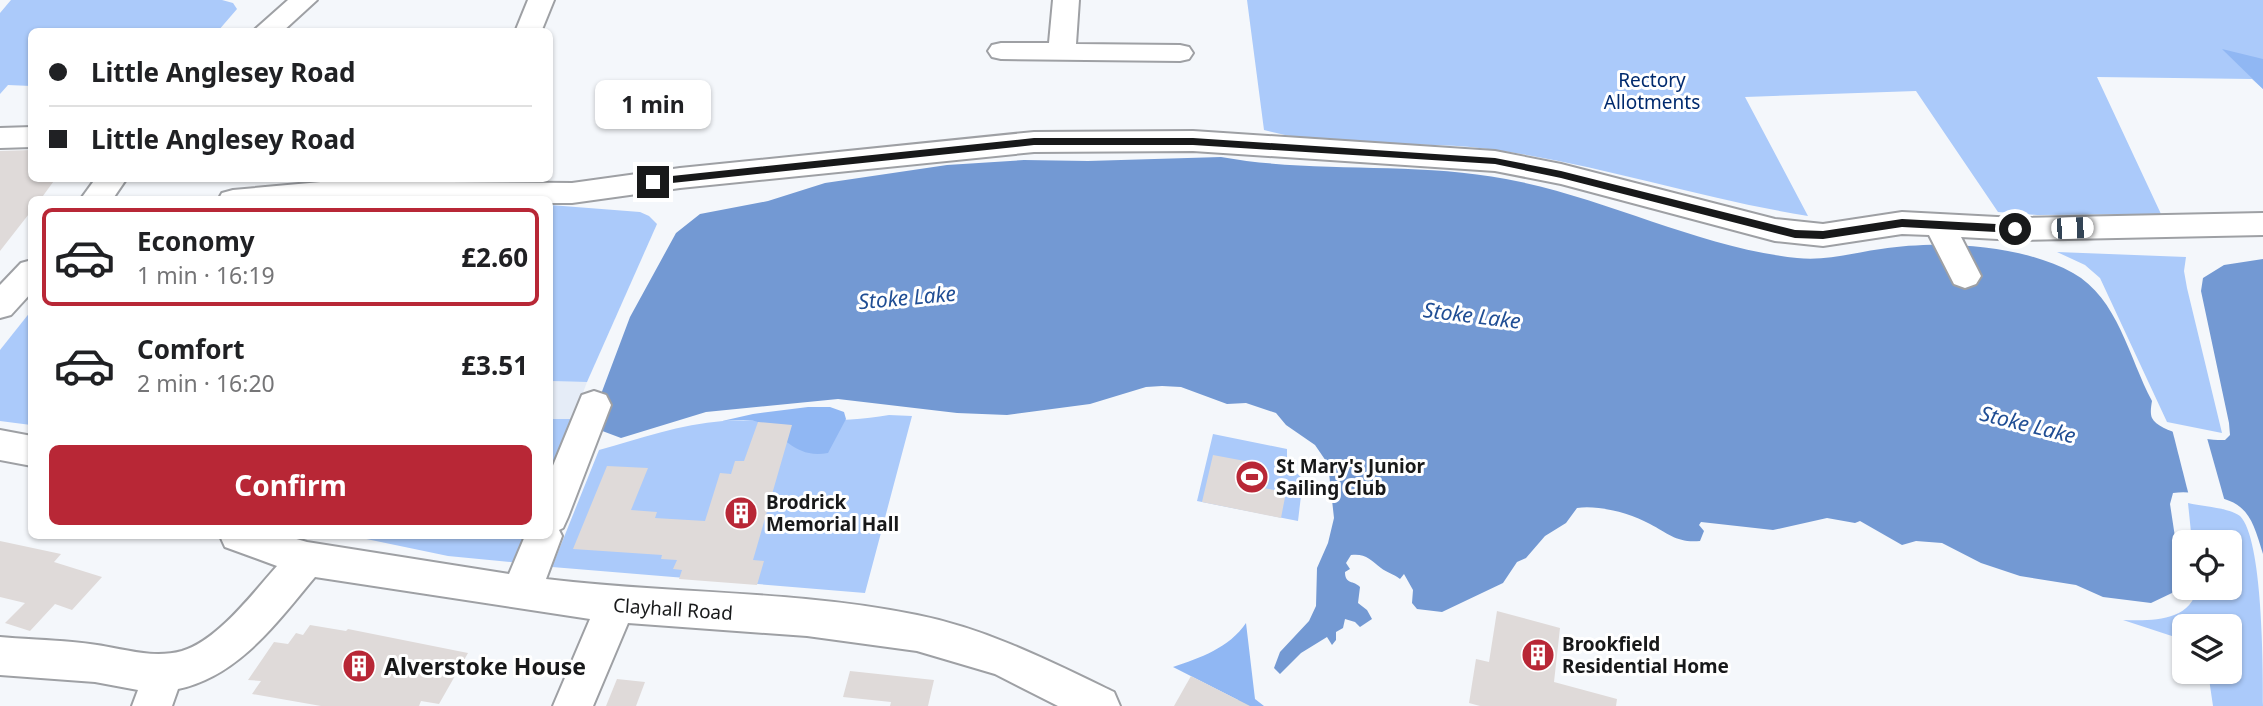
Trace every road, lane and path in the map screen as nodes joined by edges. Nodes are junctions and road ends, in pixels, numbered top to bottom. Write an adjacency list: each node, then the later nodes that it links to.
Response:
1 (304, 0): 4 (street)
2 (541, 0): 5 (street)
3 (1066, 0): 7 (street)
4 (270, 28)
5 (530, 28)
6 (1001, 51): 7 (street)
7 (1062, 52): 8 (street)
8 (1180, 53)
9 (28, 137): 10 (street)
10 (0, 138)
11 (110, 182): 13 (street)
12 (462, 186): 14 (street); 15 (street)
13 (98, 196)
14 (277, 196)
15 (1939, 224): 16 (street); 18 (street)
16 (2263, 224)
17 (28, 275): 19 (street)
18 (1965, 276)
19 (0, 306)
20 (594, 405): 23 (street)
21 (0, 445): 22 (street)
22 (28, 450)
23 (553, 509)
24 (247, 539): 26 (street, Clayhall Road)
25 (542, 539): 27 (street)
26 (307, 559): 27 (street, Clayhall Road); 30 (street)
27 (521, 593): 28 (street, Clayhall Road)
28 (616, 605): 31 (street); 32 (street, Clayhall Road)
29 (0, 656): 30 (street)
30 (158, 689)
31 (573, 706)
32 (1100, 706)

